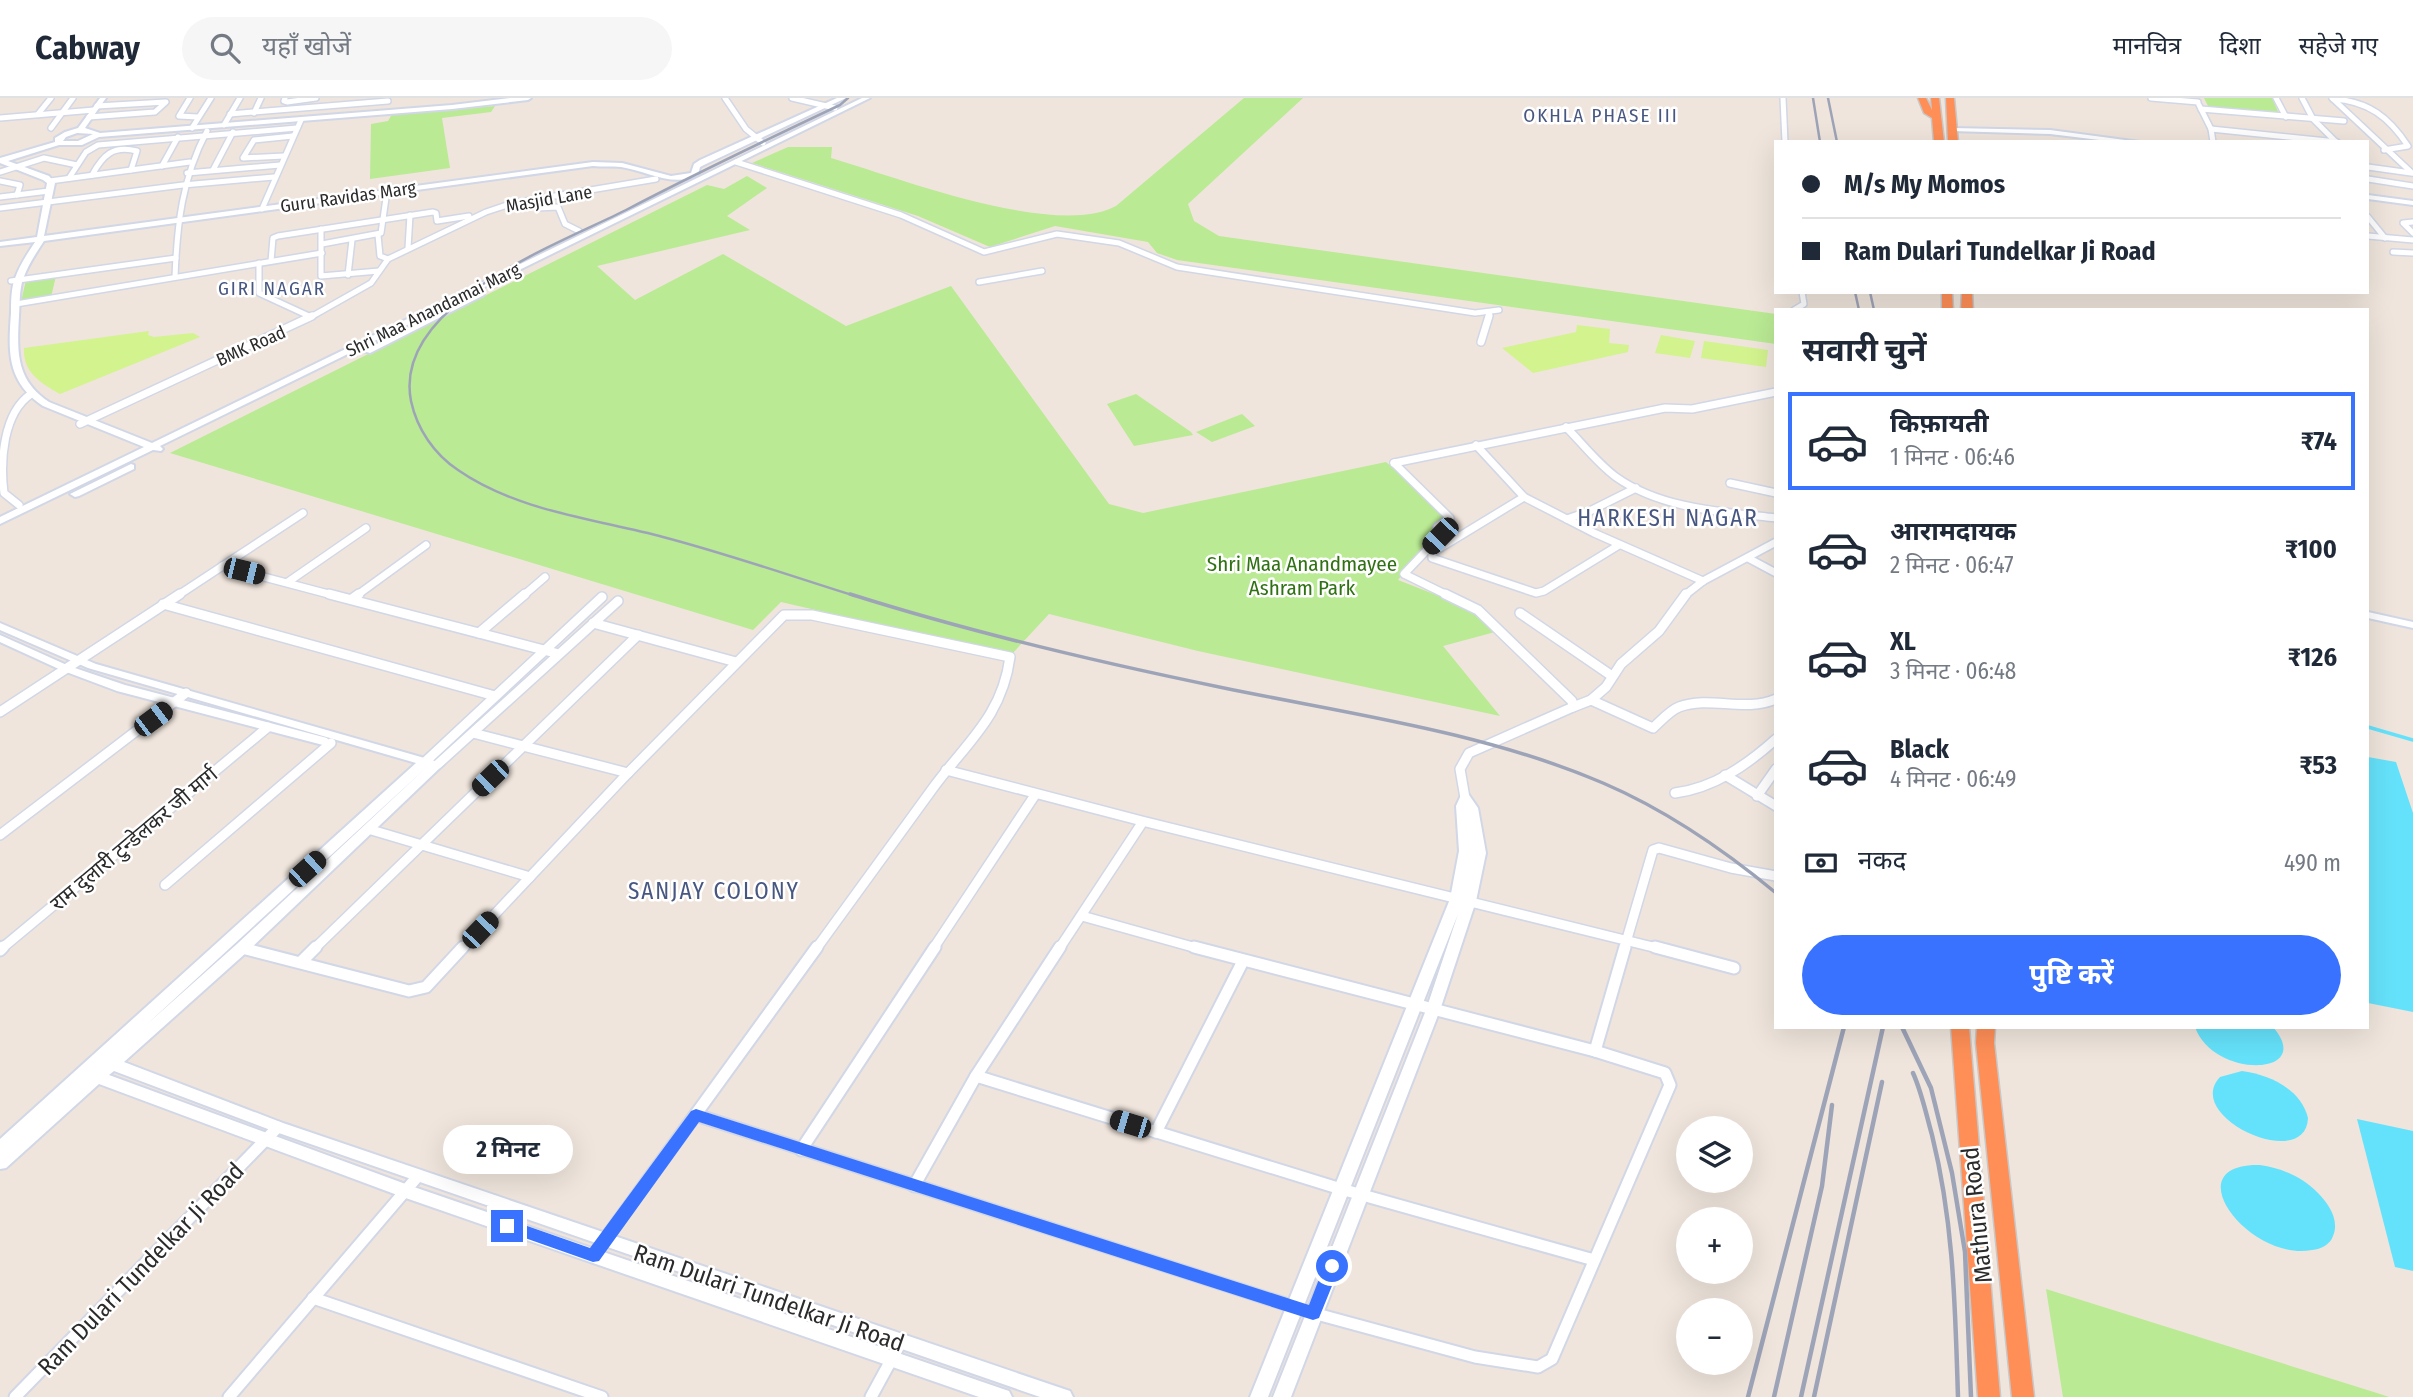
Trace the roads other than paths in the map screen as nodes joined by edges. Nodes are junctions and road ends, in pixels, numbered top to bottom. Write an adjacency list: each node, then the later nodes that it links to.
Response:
1 (51, 98): 38 (street)
2 (73, 98): 35 (street)
3 (103, 98): 33 (street)
4 (190, 98): 41 (street)
5 (211, 98): 41 (street)
6 (240, 98): 39 (street)
7 (261, 98): 36 (street)
8 (285, 98): 9 (street)
9 (316, 98)
10 (339, 98): 31 (street)
11 (528, 98): 37 (street)
12 (725, 98): 63 (street)
13 (792, 98): 32 (street)
14 (843, 98): 32 (street)
15 (856, 98): 34 (street, Shri Maa Anandamai Marg)
16 (867, 98): 78 (street, Shri Maa Anandamai Marg)
17 (880, 98): 78 (street)
18 (1783, 98): 64 (street)
19 (1922, 98): 45 (highway)
20 (1935, 98): 45 (highway)
21 (1950, 98): 56 (highway)
22 (2151, 98): 30 (street)
23 (2276, 98): 43 (street)
24 (2302, 98): 46 (street)
25 (2333, 98): 27 (street); 74 (street)
26 (2362, 98): 27 (street)
27 (2347, 99): 74 (street)
28 (389, 100): 31 (street); 37 (street)
29 (131, 101): 33 (street); 40 (street)
30 (2198, 103): 43 (street); 54 (street)
31 (336, 106): 36 (street); 42 (street)
32 (826, 106): 34 (street); 63 (street)
33 (96, 108): 35 (street); 40 (street)
34 (835, 108): 73 (street, Shri Maa Anandamai Marg)
35 (62, 112): 38 (street); 51 (street)
36 (254, 113): 39 (street)
37 (385, 113): 42 (street)
38 (38, 114): 44 (street)
39 (230, 114): 49 (street)
40 (89, 117): 55 (street)
41 (198, 117): 52 (street)
42 (333, 117): 47 (street)
43 (2286, 117): 46 (street)
44 (0, 118)
45 (1937, 118): 65 (highway)
46 (2313, 119): 48 (street); 71 (street)
47 (301, 120): 49 (street); 53 (street)
48 (2344, 121)
49 (224, 125): 50 (street)
50 (210, 126): 52 (street); 60 (street)
51 (51, 128)
52 (192, 128): 59 (street)
53 (297, 128): 57 (street); 61 (street)
54 (2211, 129): 58 (street); 68 (street)
55 (80, 130): 59 (street); 72 (street)
56 (1953, 130): 66 (highway); 67 (street)
57 (233, 132): 60 (street); 85 (street)
58 (2246, 134): 69 (street); 70 (street)
59 (96, 135): 72 (street)
60 (205, 135): 62 (street); 77 (street)
61 (293, 136): 75 (street); 75 (street)
62 (177, 137): 79 (street); 81 (street)
63 (754, 139): 73 (street); 90 (street)
64 (1785, 140)
65 (1939, 140)
66 (1954, 140)
67 (2120, 140)
68 (2213, 140)
69 (2248, 140)
70 (2281, 140)
71 (2335, 140)
72 (59, 143): 76 (street)
73 (763, 143): 90 (street, Shri Maa Anandamai Marg)
74 (2384, 150): 88 (street)
75 (284, 156): 80 (street)
76 (1, 161): 82 (street)
77 (190, 163): 81 (street); 87 (street)
78 (739, 163): 100 (street, Shri Maa Anandamai Marg); 148 (street)
79 (77, 165): 82 (street); 92 (street)
80 (280, 165): 85 (street); 91 (street)
81 (162, 166): 84 (street)
82 (17, 167): 86 (street); 96 (street)
83 (2369, 167): 88 (street)
84 (131, 170): 89 (street); 89 (street)
85 (213, 170): 87 (street)
86 (0, 173)
87 (187, 173): 98 (street)
88 (2413, 173)
89 (92, 175): 92 (street)
90 (694, 175): 97 (street, Shri Maa Anandamai Marg); 102 (street, Guru Ravidas Marg)
91 (274, 177): 98 (street); 110 (street)
92 (69, 178): 96 (street)
93 (656, 179): 97 (street, Guru Ravidas Marg); 102 (street, Guru Ravidas Marg); 106 (street, Masjid Lane)
94 (2369, 179): 99 (street)
95 (0, 181): 103 (street)
96 (50, 181): 101 (street)
97 (675, 184): 100 (street, Guru Ravidas Marg); 119 (street, Shri Maa Anandamai Marg)
98 (183, 185): 107 (street); 115 (street)
99 (2413, 186)
100 (689, 187): 156 (street, Shri Maa Anandamai Marg)
101 (50, 191): 103 (street); 107 (street)
102 (387, 193): 110 (street, Guru Ravidas Marg); 113 (street); 115 (street, Guru Ravidas Marg)
103 (18, 195): 104 (street)
104 (0, 197)
105 (2369, 197): 108 (street)
106 (536, 199): 112 (street, Masjid Lane); 119 (street)
107 (47, 202): 109 (street); 125 (street)
108 (2413, 203)
109 (0, 208)
110 (262, 209): 115 (street, Guru Ravidas Marg)
111 (410, 215): 113 (street); 114 (street); 130 (street)
112 (479, 215): 114 (street); 121 (street, Masjid Lane)
113 (385, 219): 118 (street); 122 (street)
114 (438, 221): 121 (street)
115 (177, 222): 125 (street, Guru Ravidas Marg); 134 (street)
116 (2413, 222): 120 (street)
117 (2371, 226): 124 (street)
118 (321, 229): 128 (street); 136 (street)
119 (579, 230): 156 (street, Shri Maa Anandamai Marg)
120 (2413, 233)
121 (438, 234): 130 (street, Masjid Lane)
122 (378, 235): 126 (street); 135 (street)
123 (2369, 236): 124 (street)
124 (2385, 238): 127 (street)
125 (37, 240): 129 (street, Guru Ravidas Marg); 142 (street)
126 (352, 240): 128 (street); 140 (street)
127 (2413, 240)
128 (322, 244): 132 (street)
129 (0, 246)
130 (408, 248): 135 (street, BMK Road)
131 (2393, 252): 133 (street)
132 (322, 253): 136 (street); 140 (street)
133 (2413, 253)
134 (176, 258): 141 (street); 142 (street)
135 (388, 259): 138 (street, BMK Road)
136 (271, 261): 137 (street)
137 (259, 263): 141 (street); 149 (street)
138 (379, 271): 140 (street); 149 (street, BMK Road)
139 (1042, 271): 143 (street)
140 (348, 275)
141 (175, 277): 145 (street)
142 (15, 281): 145 (street)
143 (979, 282)
144 (1802, 294): 146 (street)
145 (13, 304): 152 (street)
146 (1797, 308)
147 (1499, 310): 148 (street)
148 (1490, 312): 150 (street)
149 (311, 317): 153 (street, BMK Road)
150 (1481, 342)
151 (1774, 392): 154 (street)
152 (29, 396): 153 (street); 161 (street)
153 (83, 422): 156 (street)
154 (1566, 427): 155 (street); 158 (street)
155 (1476, 445): 160 (street); 170 (street)
156 (149, 450): 161 (street, Shri Maa Anandamai Marg); 162 (street, Shri Maa Anandamai Marg)
157 (1730, 482): 159 (street)
158 (1636, 488): 165 (street); 166 (street)
159 (1774, 493)
160 (1524, 496): 166 (street); 171 (street)
161 (19, 505): 164 (street, Shri Maa Anandamai Marg)
162 (40, 507): 167 (street); 169 (street)
163 (303, 513): 176 (street)
164 (0, 514)
165 (1774, 518)
166 (1567, 519): 174 (street)
167 (0, 521)
168 (366, 528): 179 (street)
169 (0, 530)
170 (1440, 536): 171 (street); 206 (street)
171 (1451, 542): 174 (street)
172 (1774, 543): 175 (street)
173 (426, 545): 182 (street)
174 (1619, 545): 180 (street)
175 (1748, 558): 177 (street); 180 (street)
176 (222, 566): 179 (street); 184 (street)
177 (1774, 572)
178 (545, 577): 190 (street)
179 (288, 582): 182 (street)
180 (1703, 582): 198 (street)
181 (602, 597): 193 (street)
182 (352, 599): 190 (street)
183 (618, 601): 187 (street)
184 (163, 604): 195 (street); 200 (street)
185 (1520, 613): 198 (street)
186 (2369, 615): 188 (street)
187 (593, 623): 191 (street); 194 (street)
188 (2413, 625)
189 (0, 626): 195 (street)
190 (479, 633): 193 (street)
191 (638, 635): 196 (street); 212 (street)
192 (0, 638): 197 (street)
193 (544, 650): 194 (street); 200 (street)
194 (559, 654): 209 (street)
195 (76, 660): 197 (street); 199 (street)
196 (736, 662): 214 (street); 216 (street)
197 (65, 668): 204 (street); 205 (street)
198 (1612, 676): 201 (street)
199 (186, 693): 204 (street); 213 (street)
200 (495, 696): 213 (street)
201 (1591, 700): 202 (street); 206 (street)
202 (1774, 700)
203 (0, 701): 205 (street)
204 (175, 702): 208 (street); 225 (street)
205 (10, 706): 207 (street)
206 (1573, 706): 221 (street)
207 (0, 712)
208 (268, 727): 211 (street); 234 (street, राम दुलारी टुन्डेलकर जी मार्ग)
209 (473, 733): 212 (street); 213 (street)
210 (1774, 741): 217 (street)
211 (331, 743): 213 (street); 229 (street)
212 (524, 745): 216 (street); 226 (street)
213 (429, 766): 224 (street); 243 (street)
214 (946, 770): 219 (street); 246 (street)
215 (1774, 771): 220 (street)
216 (628, 773): 228 (street)
217 (1725, 775): 218 (street); 220 (street)
218 (1675, 793)
219 (1035, 795): 223 (street); 251 (street)
220 (1756, 796): 222 (street)
221 (1465, 797): 230 (street)
222 (1774, 805)
223 (1142, 823): 230 (street); 231 (street)
224 (368, 830): 226 (street); 233 (street)
225 (0, 835)
226 (421, 845): 228 (street); 236 (street)
227 (1774, 876): 232 (street)
228 (530, 877): 236 (street)
229 (165, 885)
230 (1463, 900): 232 (street); 238 (street); 239 (street)
231 (1082, 916): 235 (street); 245 (street)
232 (1627, 939): 237 (street); 242 (street)
233 (242, 948): 236 (street); 243 (street)
234 (0, 950)
235 (1244, 961): 238 (street); 248 (street)
236 (302, 962)
237 (1734, 968)
238 (1414, 1005): 239 (street); 255 (street)
239 (1433, 1010): 242 (street); 257 (street)
240 (1959, 1029): 275 (highway, Mathura Road)
241 (1986, 1029): 276 (highway, Mathura Road)
242 (1595, 1051): 260 (street)
243 (105, 1061): 244 (street); 247 (street, Ram Dulari Tundelkar Ji Road)
244 (90, 1075): 249 (street, Ram Dulari Tundelkar Ji Road); 250 (street); 252 (street)
245 (976, 1076): 248 (street); 254 (street)
246 (696, 1115): 251 (street); 258 (street)
247 (278, 1127): 249 (street, Ram Dulari Tundelkar Ji Road); 253 (street, Ram Dulari Tundelkar Ji Road)
248 (1156, 1132): 255 (street)
249 (266, 1140): 256 (street, Ram Dulari Tundelkar Ji Road); 267 (street, Ram Dulari Tundelkar Ji Road)
250 (0, 1149)
251 (801, 1150): 254 (street)
252 (0, 1163)
253 (418, 1176): 256 (street); 258 (street, Ram Dulari Tundelkar Ji Road)
254 (914, 1186): 262 (street)
255 (1341, 1189): 257 (street); 262 (street)
256 (406, 1191): 259 (street, Ram Dulari Tundelkar Ji Road); 261 (street)
257 (1360, 1195): 260 (street); 263 (street)
258 (603, 1241): 259 (street); 264 (street, Ram Dulari Tundelkar Ji Road)
259 (593, 1256): 265 (street, Ram Dulari Tundelkar Ji Road)
260 (1594, 1260): 263 (street)
261 (313, 1298): 268 (street); 269 (street)
262 (1294, 1308): 263 (street); 273 (street)
263 (1313, 1313): 274 (street)
264 (901, 1342): 265 (street); 272 (street, Ram Dulari Tundelkar Ji Road)
265 (893, 1359): 266 (street, Ram Dulari Tundelkar Ji Road); 270 (street)
266 (971, 1392): 271 (street, Ram Dulari Tundelkar Ji Road)
267 (15, 1397)
268 (229, 1397)
269 (602, 1397)
270 (872, 1397)
271 (1003, 1397)
272 (1063, 1397)
273 (1259, 1397)
274 (1282, 1397)
275 (1989, 1397)
276 (2023, 1397)

